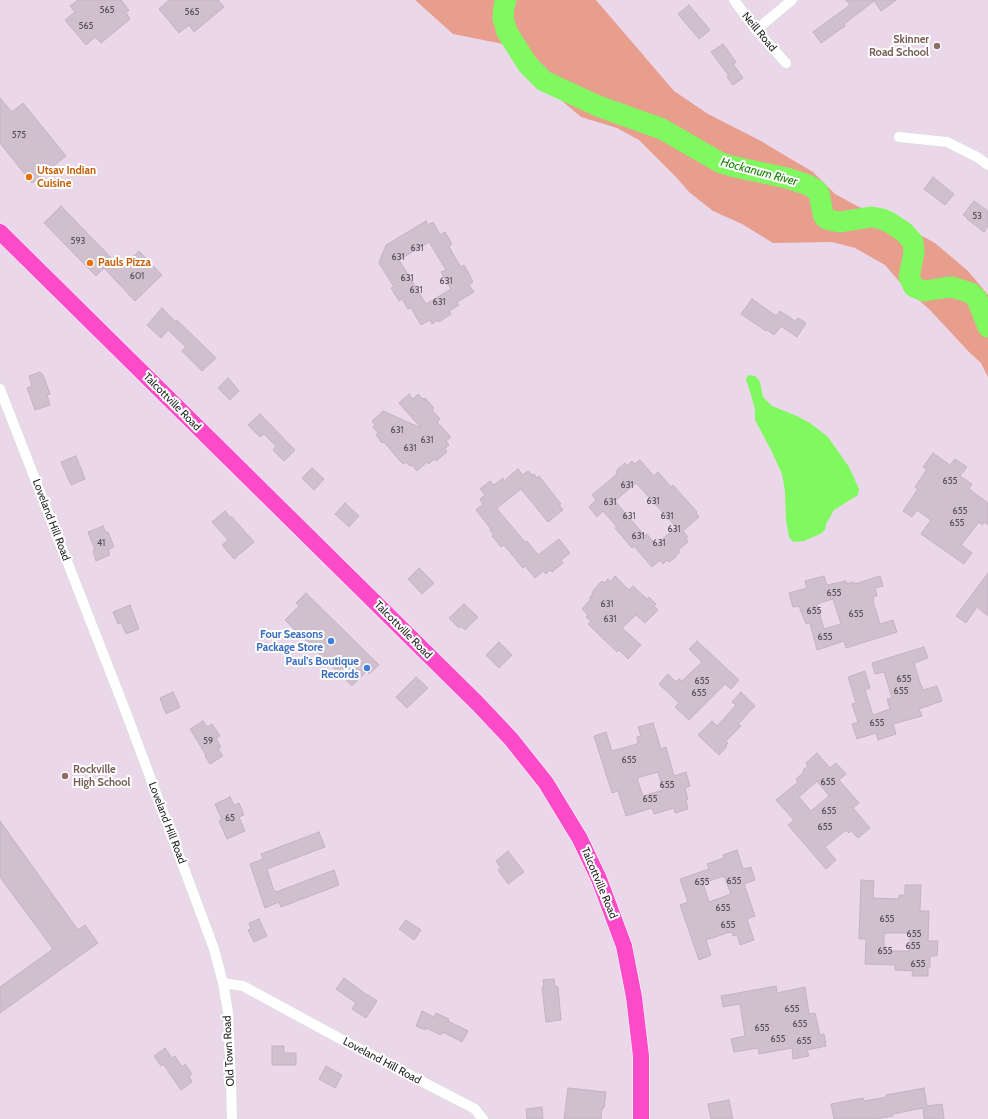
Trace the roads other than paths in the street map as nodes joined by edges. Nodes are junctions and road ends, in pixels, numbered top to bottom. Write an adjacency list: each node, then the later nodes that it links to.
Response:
1 (734, 0): 3 (street, Neill Road)
2 (792, 0): 3 (street)
3 (756, 30): 4 (street, Neill Road)
4 (786, 63)
5 (899, 137): 6 (street)
6 (988, 165)
7 (0, 232): 12 (main road, Talcottville Road)
8 (0, 389): 9 (street, Loveland Hill Road)
9 (223, 983): 10 (street, Old Town Road); 11 (street, Loveland Hill Road)
10 (232, 1119)
11 (483, 1119)
12 (640, 1119)

